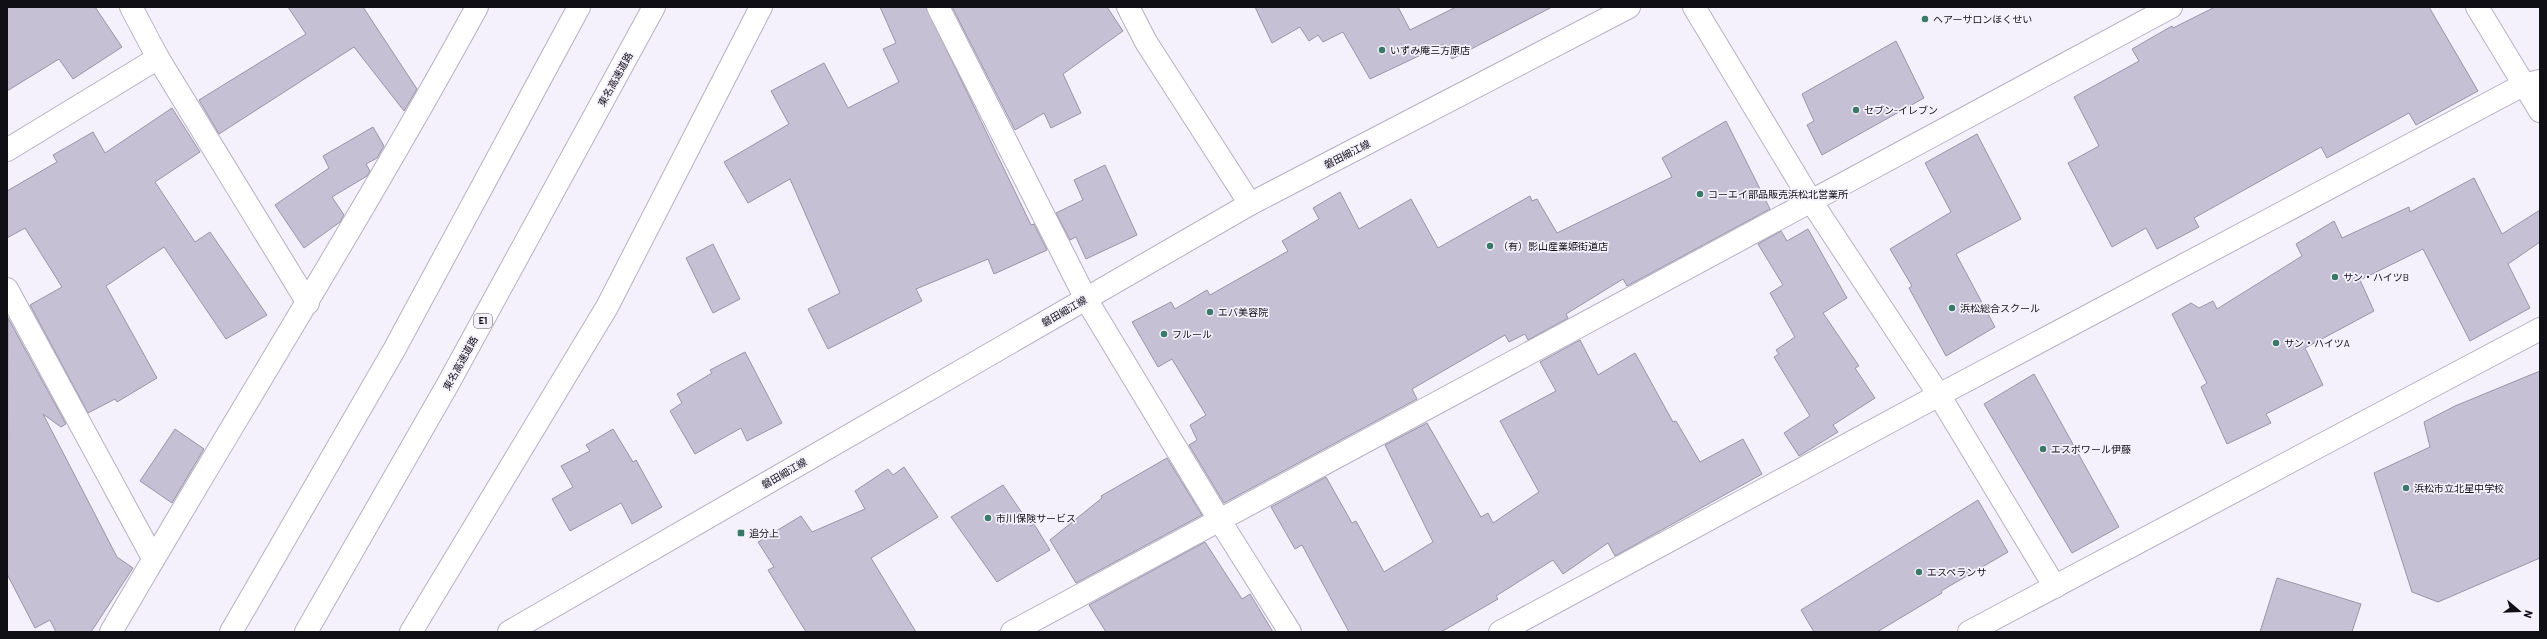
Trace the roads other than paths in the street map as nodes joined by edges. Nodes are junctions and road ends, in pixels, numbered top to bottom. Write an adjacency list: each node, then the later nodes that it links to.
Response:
1 (131, 7): 12 (main road)
2 (477, 7): 20 (main road)
3 (579, 7): 28 (main road)
4 (654, 7): 29 (main road, 東名高速道路 / E1)
5 (761, 7): 30 (main road)
6 (938, 7): 19 (main road)
7 (1128, 7): 17 (main road)
8 (1629, 7): 17 (main road, 磐田細江線)
9 (1694, 7): 16 (main road)
10 (2171, 7): 16 (main road)
11 (2477, 7): 13 (main road)
12 (158, 58): 15 (main road); 20 (main road)
13 (2532, 83): 14 (main road); 22 (main road)
14 (2540, 112)
15 (7, 150)
16 (1811, 201): 22 (main road); 23 (main road)
17 (1250, 204): 19 (main road, 磐田細江線)
18 (7, 289): 24 (main road)
19 (1086, 299): 23 (main road); 26 (main road, 磐田細江線)
20 (308, 303): 24 (main road)
21 (2540, 329): 25 (main road)
22 (1939, 395): 25 (main road); 33 (main road)
23 (1220, 521): 31 (main road); 32 (main road)
24 (153, 558): 27 (main road)
25 (2055, 587): 34 (main road)
26 (512, 631)
27 (111, 632)
28 (231, 632)
29 (306, 632)
30 (411, 632)
31 (1012, 632)
32 (1290, 632)
33 (1500, 632)
34 (1969, 632)

